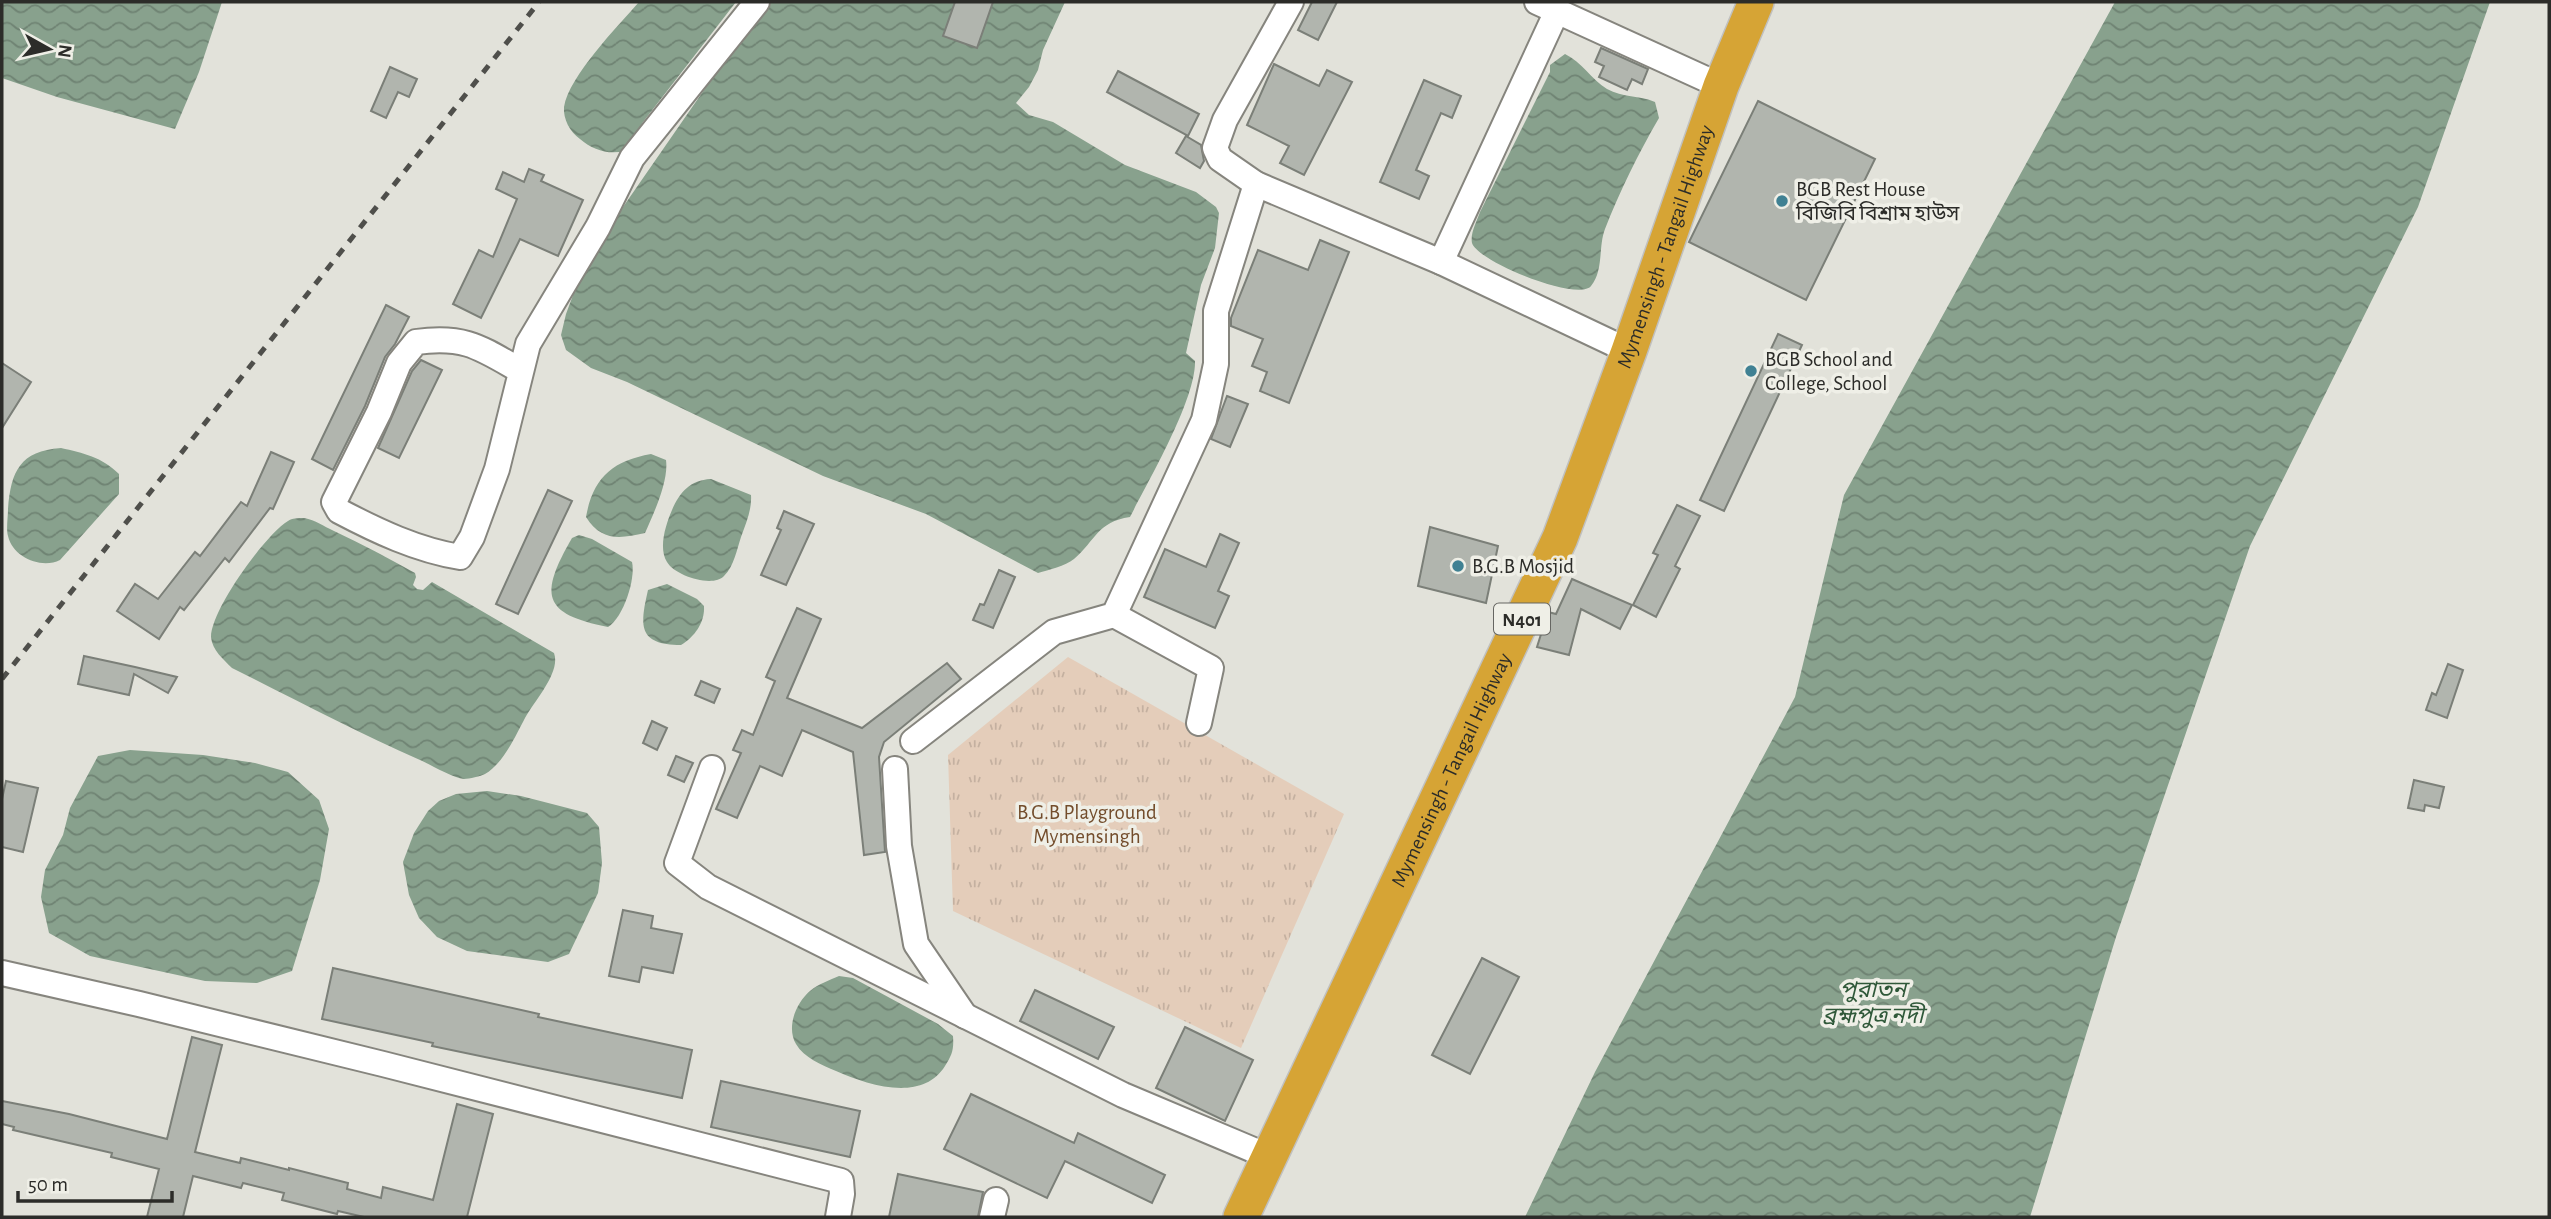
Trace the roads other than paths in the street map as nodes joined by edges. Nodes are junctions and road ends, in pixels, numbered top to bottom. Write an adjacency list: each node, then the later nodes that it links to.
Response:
1 (757, 2): 9 (street)
2 (1291, 2): 6 (street)
3 (1756, 2): 5 (highway, Mymensingh - Tangail Highway / N401)
4 (1547, 6): 5 (street); 7 (street)
5 (1721, 86): 8 (highway, Mymensingh - Tangail Highway / N401)
6 (1256, 184): 7 (street); 10 (street)
7 (1441, 262): 8 (street)
8 (1629, 351): 17 (highway, Mymensingh - Tangail Highway / N401)
9 (521, 371): 9 (street)
10 (1114, 615): 11 (street); 12 (street)
11 (1199, 723)
12 (913, 741)
13 (712, 768): 16 (street)
14 (895, 769): 16 (street)
15 (2, 973): 18 (street)
16 (965, 1017): 17 (street)
17 (1270, 1157): 19 (highway, Mymensingh - Tangail Highway / N401)
18 (838, 1217)
19 (1241, 1217)

